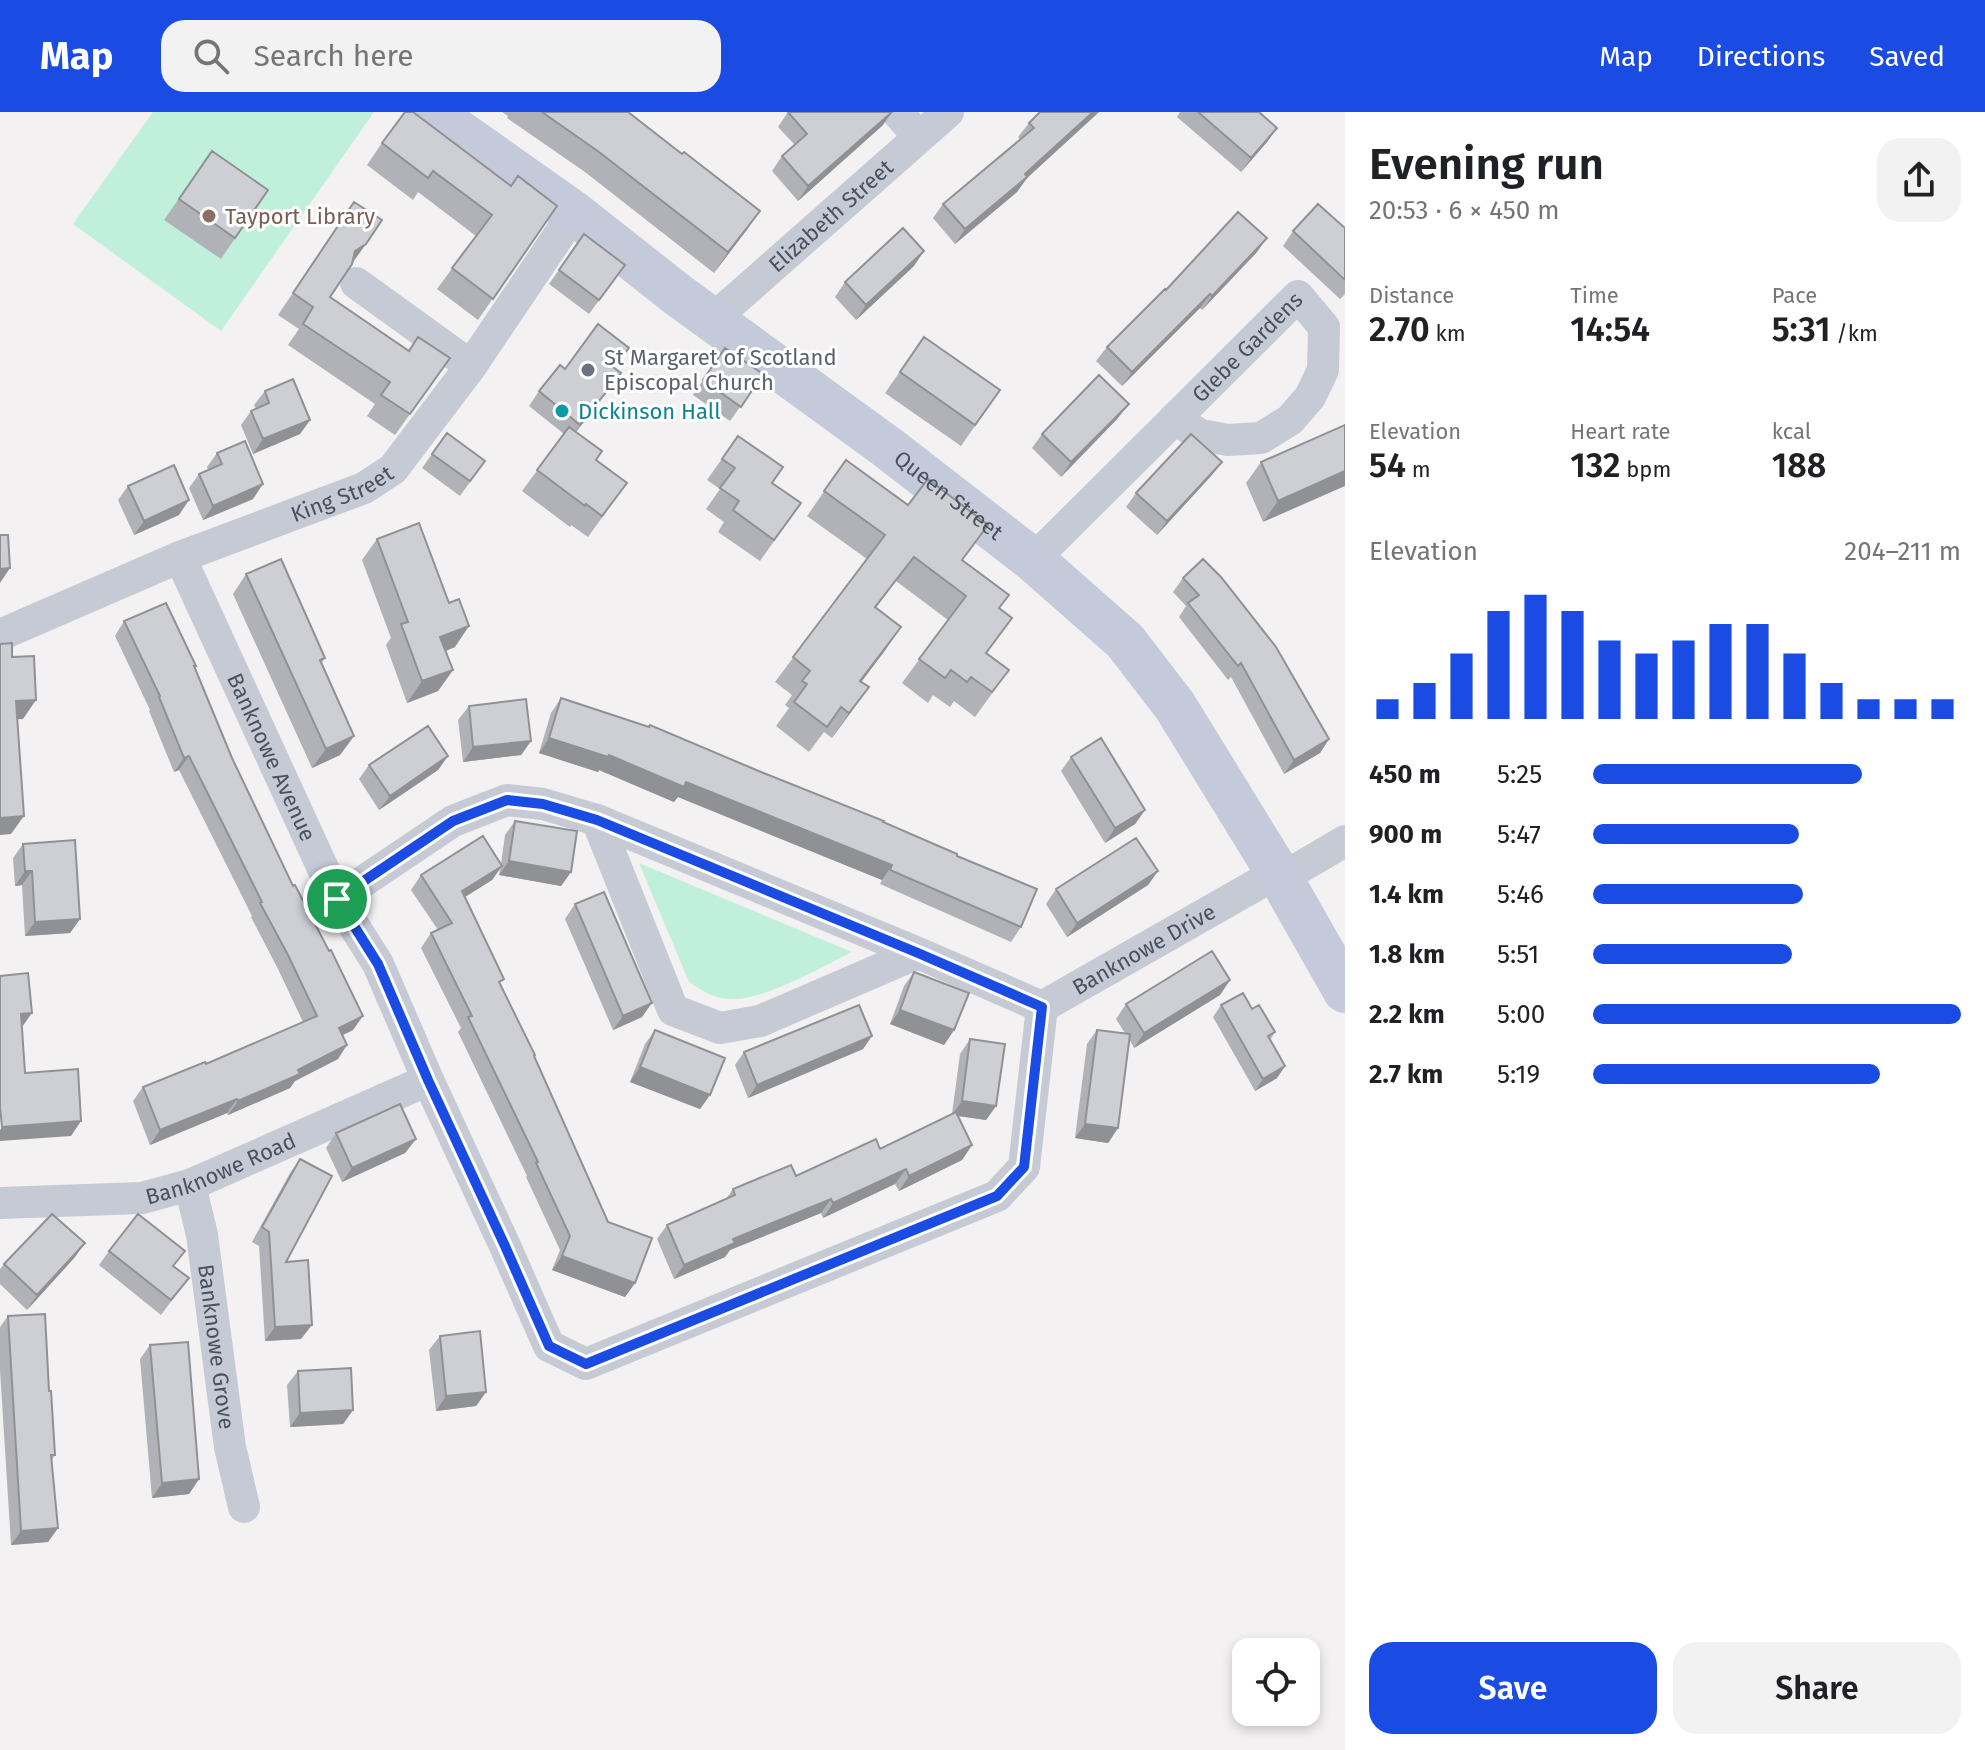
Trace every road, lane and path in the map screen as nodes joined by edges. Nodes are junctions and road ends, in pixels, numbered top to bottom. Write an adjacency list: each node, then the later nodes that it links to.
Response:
1 (431, 112): 5 (main road, Queen Street)
2 (897, 112): 4 (street)
3 (948, 112): 4 (street, Elizabeth Street)
4 (919, 137): 7 (street, Elizabeth Street)
5 (574, 213): 7 (main road, Queen Street); 8 (street, King Street)
6 (356, 283): 8 (street)
7 (712, 320): 11 (main road, Queen Street)
8 (471, 366): 10 (street, King Street)
9 (1174, 419): 9 (street, Glebe Gardens); 11 (street, Glebe Gardens)
10 (180, 557): 12 (street, King Street); 16 (street, Banknowe Avenue)
11 (1033, 560): 15 (main road, Queen Street)
12 (0, 635)
13 (597, 820): 16 (street); 17 (street); 17 (street)
14 (1345, 841): 15 (street, Banknowe Drive)
15 (1279, 875): 18 (main road, Queen Street); 19 (street, Banknowe Drive)
16 (337, 899): 20 (street, Banknowe Avenue)
17 (918, 953): 19 (street)
18 (1345, 991)
19 (1042, 1007): 20 (street, Banknowe Avenue)
20 (428, 1080): 21 (street, Banknowe Road)
21 (190, 1185): 22 (street, Banknowe Road); 23 (street, Banknowe Grove)
22 (0, 1203)
23 (244, 1507)

